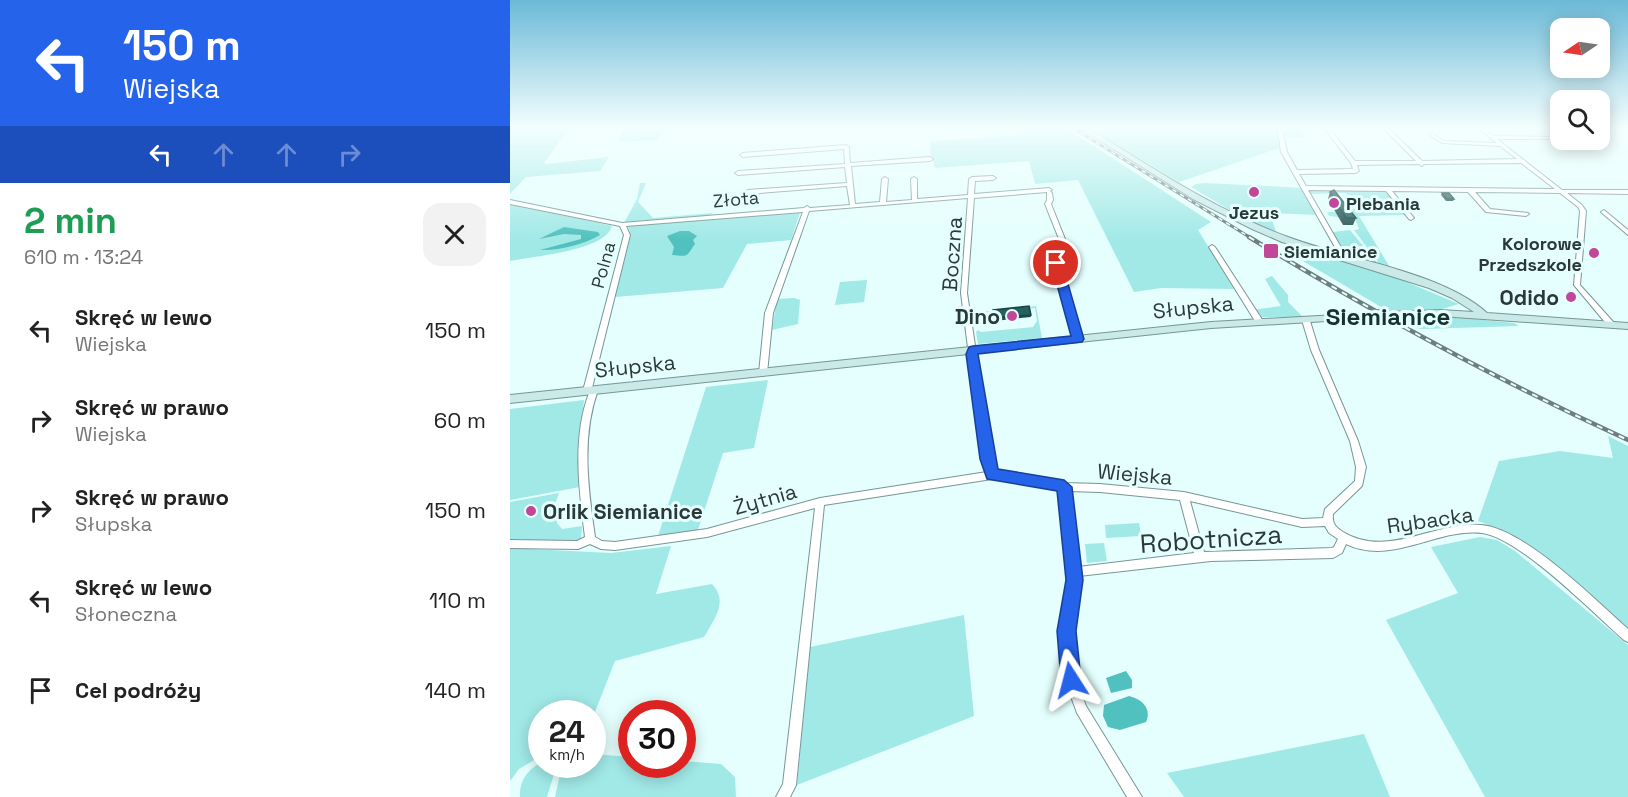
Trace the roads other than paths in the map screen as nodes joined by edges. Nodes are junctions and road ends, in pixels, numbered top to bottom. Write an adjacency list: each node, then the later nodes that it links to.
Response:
1 (845, 165): 8 (street, Złota)
2 (848, 165): 12 (street)
3 (1146, 165): 31 (main road)
4 (1292, 165): 7 (street)
5 (1355, 165): 7 (street)
6 (1527, 165): 16 (street)
7 (1296, 172): 13 (street)
8 (738, 173)
9 (993, 178): 19 (street)
10 (885, 179): 22 (street)
11 (914, 179): 20 (street)
12 (850, 184): 17 (street, Złota); 23 (street)
13 (1306, 188): 14 (street); 31 (street)
14 (1388, 189): 15 (street); 27 (street)
15 (1470, 190): 16 (street); 26 (street)
16 (1563, 190): 18 (street); 35 (street)
17 (748, 192)
18 (1628, 192)
19 (973, 195): 20 (street, Złota); 37 (street, Złota); 38 (street, Boczna)
20 (914, 200): 22 (street, Złota)
21 (510, 202): 28 (street, Polna)
22 (883, 202): 23 (street, Złota)
23 (852, 204): 24 (street, Złota)
24 (807, 207): 28 (street, Złota); 39 (street)
25 (1604, 212): 29 (street)
26 (1526, 214)
27 (1411, 218)
28 (622, 225): 40 (street, Polna)
29 (1628, 233)
30 (1212, 247): 34 (street)
31 (1338, 255): 32 (main road)
32 (1485, 317): 33 (main road, Słupska, bridge); 35 (main road, Słupska)
33 (1306, 320): 34 (main road, Słupska); 46 (street)
34 (1259, 321): 37 (main road, Słupska)
35 (1612, 325): 36 (main road, Słupska)
36 (1628, 326)
37 (1078, 339): 38 (main road, Słupska)
38 (973, 350): 39 (main road, Słupska); 42 (street)
39 (763, 372): 40 (main road, Słupska)
40 (590, 390): 41 (main road, Słupska); 47 (street)
41 (510, 399)
42 (992, 475): 43 (street, Wiejska); 45 (street, Żytnia)
43 (1064, 487): 44 (street, Wiejska); 51 (street)
44 (1184, 496): 46 (street, Wiejska); 50 (street)
45 (820, 502): 47 (street, Żytnia); 53 (street)
46 (1328, 522): 48 (street)
47 (590, 539): 49 (street)
48 (1344, 539): 50 (street, Robotnicza); 52 (street, Rybacka)
49 (510, 544)
50 (1200, 558): 51 (street, Robotnicza)
51 (1074, 572): 54 (street)
52 (1628, 636)
53 (783, 797)
54 (1135, 797)

